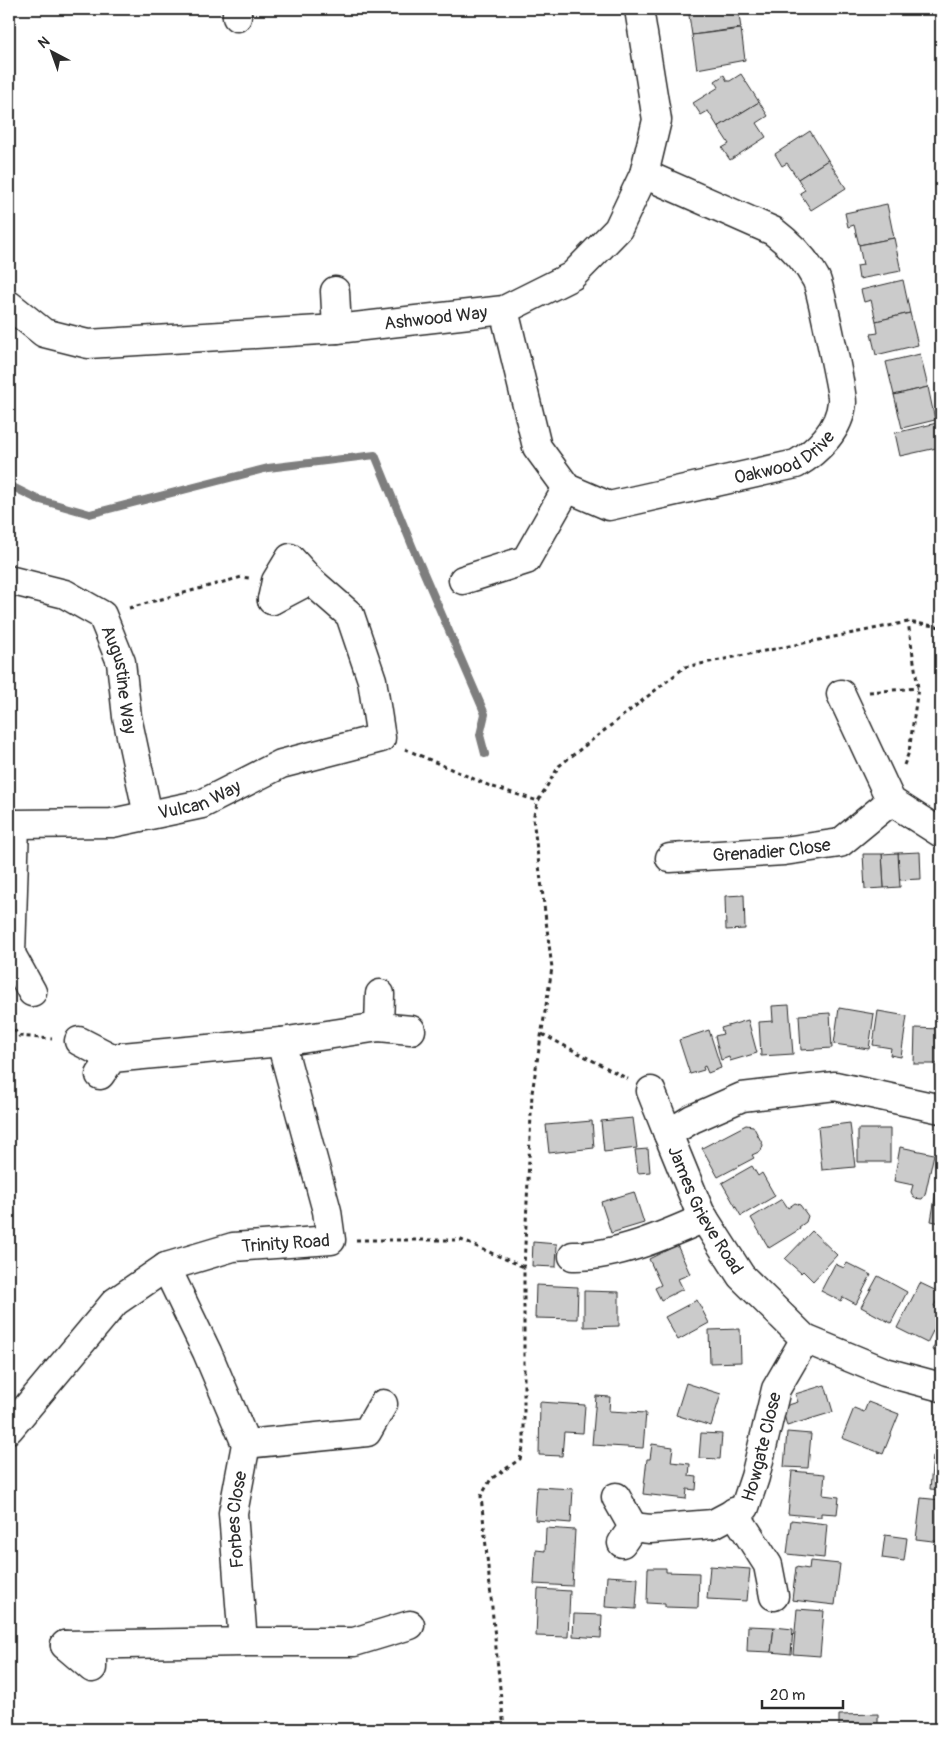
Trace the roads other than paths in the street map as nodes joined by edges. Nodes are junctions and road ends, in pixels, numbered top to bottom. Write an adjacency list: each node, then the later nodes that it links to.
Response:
1 (639, 9): 2 (street, Ashwood Way)
2 (644, 174): 5 (street, Ashwood Way); 7 (street, Oakwood Drive)
3 (335, 292): 6 (street)
4 (9, 305): 6 (street, Ashwood Way)
5 (504, 310): 6 (street, Ashwood Way); 7 (street)
6 (337, 329)
7 (567, 488): 9 (street)
8 (9, 580): 13 (street, Augustine Way)
9 (463, 580)
10 (274, 590): 13 (street, Vulcan Way)
11 (841, 694): 12 (street)
12 (891, 801): 15 (street); 16 (street, Grenadier Close)
13 (148, 815): 14 (street, Vulcan Way)
14 (12, 823): 17 (street)
15 (941, 833)
16 (670, 858)
17 (10, 954): 18 (street)
18 (32, 992)
19 (380, 994): 20 (street)
20 (379, 1027): 21 (street); 23 (street)
21 (411, 1030)
22 (79, 1041): 23 (street)
23 (281, 1042): 29 (street, Trinity Road)
24 (651, 1091): 26 (street)
25 (941, 1109): 26 (street, James Grieve Road)
26 (668, 1134): 27 (street, James Grieve Road)
27 (704, 1218): 28 (street); 30 (street, James Grieve Road)
28 (574, 1256)
29 (166, 1267): 33 (street, Trinity Road); 34 (street)
30 (805, 1339): 31 (street, James Grieve Road); 36 (street, Howgate Close)
31 (941, 1387)
32 (383, 1404): 34 (street)
33 (9, 1429)
34 (246, 1444): 39 (street, Forbes Close)
35 (616, 1497): 36 (street, Howgate Close)
36 (734, 1512): 37 (street)
37 (774, 1596)
38 (410, 1625): 39 (street)
39 (243, 1642): 40 (street)
40 (65, 1645)

